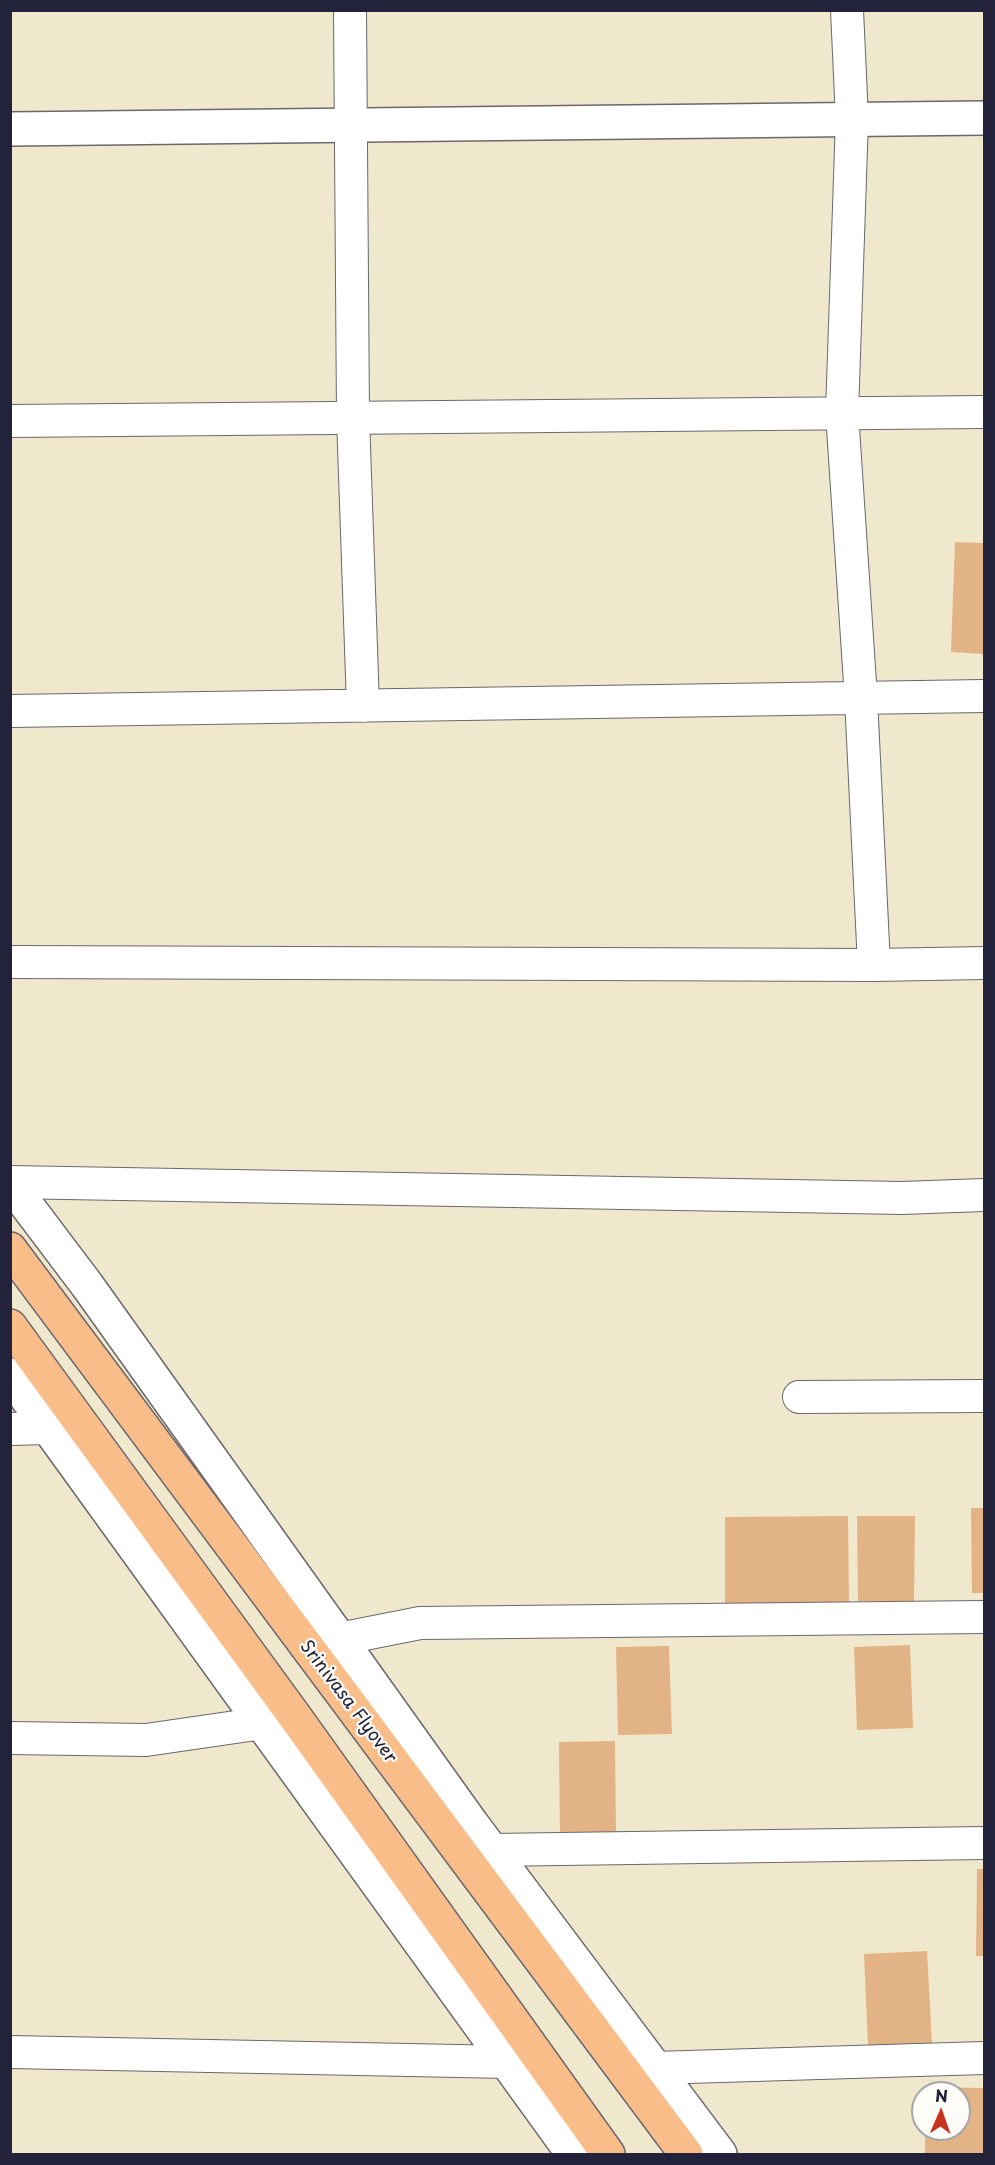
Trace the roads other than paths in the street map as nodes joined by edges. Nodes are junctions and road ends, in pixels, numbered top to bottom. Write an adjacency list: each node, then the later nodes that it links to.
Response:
1 (350, 10): 5 (street)
2 (847, 10): 4 (street)
3 (984, 118): 4 (street)
4 (852, 119): 5 (street); 8 (street)
5 (350, 125): 6 (street); 9 (street)
6 (10, 129)
7 (984, 412): 8 (street)
8 (842, 413): 9 (street); 12 (street)
9 (353, 417): 10 (street); 13 (street)
10 (10, 421)
11 (984, 696): 12 (street)
12 (861, 698): 13 (street); 17 (street)
13 (363, 706): 14 (street)
14 (10, 711)
15 (10, 962): 17 (street)
16 (984, 963): 17 (street)
17 (874, 965)
18 (10, 1182): 19 (street); 28 (street)
19 (984, 1195)
20 (10, 1249): 39 (main road, Srinivasa Flyover)
21 (10, 1326): 38 (main road)
22 (10, 1375): 25 (street)
23 (984, 1396): 24 (street)
24 (799, 1397)
25 (49, 1428): 26 (street); 29 (street)
26 (10, 1429)
27 (984, 1617): 28 (street)
28 (339, 1639): 32 (street)
29 (262, 1723): 30 (street); 35 (street)
30 (10, 1738)
31 (984, 1843): 32 (street)
32 (491, 1850): 36 (street)
33 (10, 2052): 35 (street)
34 (984, 2058): 36 (street)
35 (508, 2062): 37 (street)
36 (655, 2068): 40 (street)
37 (573, 2154)
38 (608, 2154)
39 (686, 2154)
40 (720, 2154)

